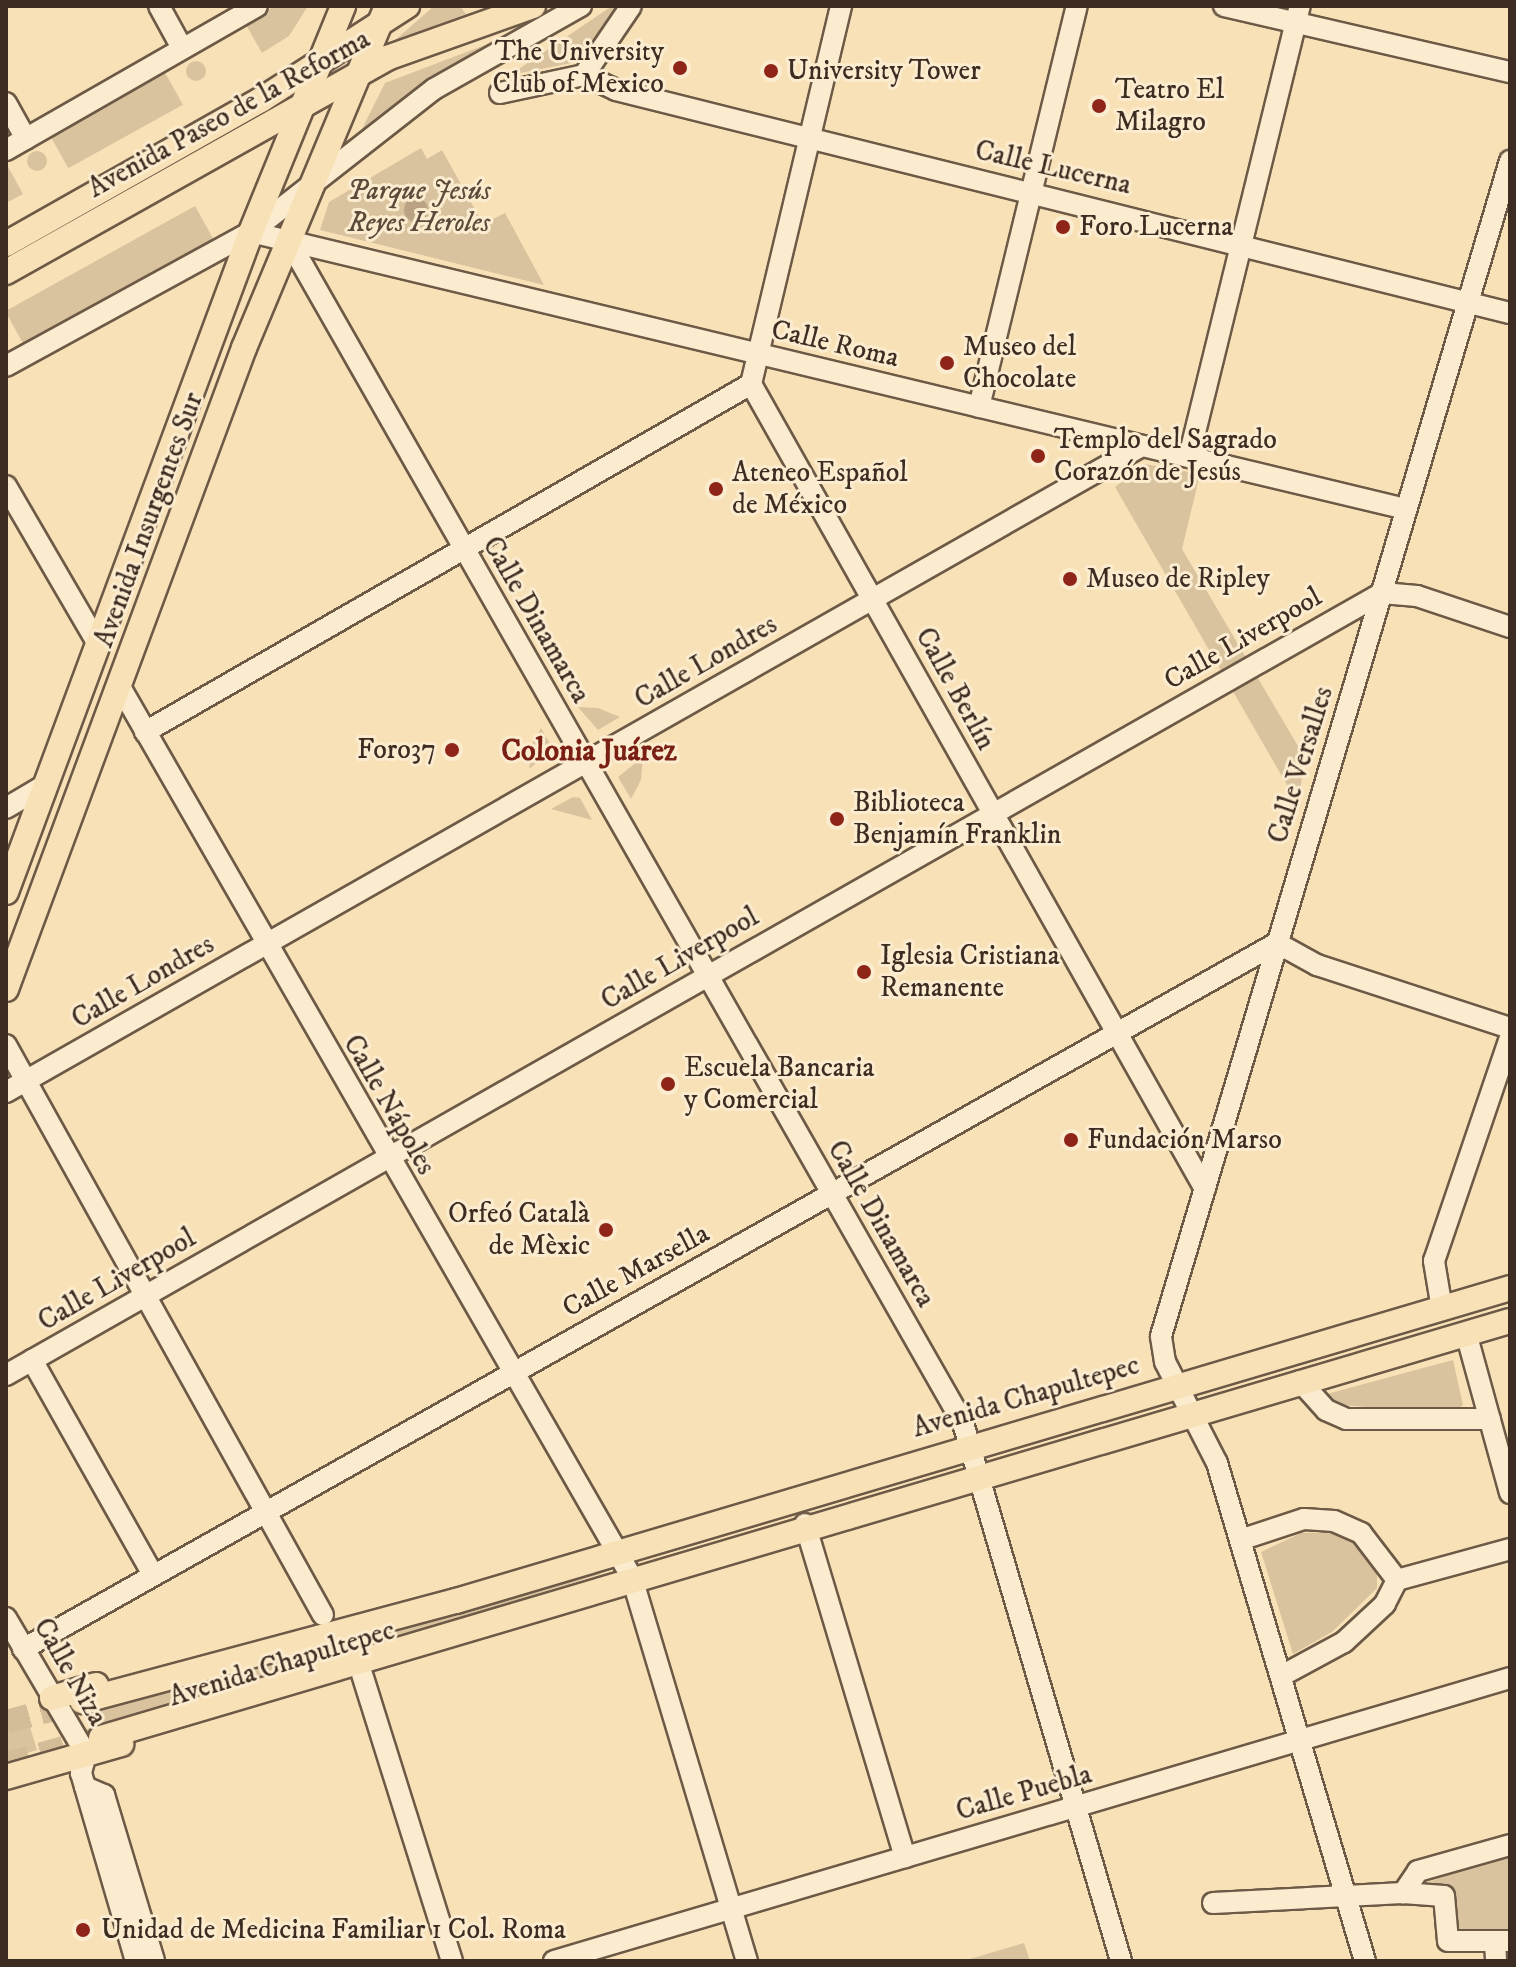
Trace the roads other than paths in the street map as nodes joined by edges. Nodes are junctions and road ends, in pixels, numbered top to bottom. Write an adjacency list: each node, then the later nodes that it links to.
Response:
1 (159, 6): 14 (street)
2 (257, 6): 14 (street)
3 (343, 6): 15 (main road, Avenida Insurgentes Sur)
4 (387, 6): 13 (main road, Avenida Insurgentes Sur)
5 (407, 6): 13 (main road, Avenida Paseo de la Reforma)
6 (533, 6): 17 (main road, Avenida Paseo de la Reforma)
7 (581, 6): 26 (street)
8 (631, 6): 18 (street)
9 (841, 6): 22 (street)
10 (1077, 6): 27 (street)
11 (1224, 6): 12 (street)
12 (1298, 14): 16 (street); 30 (street)
13 (377, 29): 15 (main road, Avenida Paseo de la Reforma); 17 (main road, Avenida Insurgentes Sur)
14 (182, 48): 23 (street)
15 (319, 64): 21 (main road, Avenida Insurgentes Sur); 31 (main road, Avenida Paseo de la Reforma)
16 (1510, 72)
17 (358, 75): 21 (main road, Avenida Paseo de la Reforma); 26 (main road, Avenida Insurgentes Sur)
18 (584, 75): 19 (street); 22 (street, Calle Lucerna)
19 (500, 93)
20 (6, 103): 23 (street)
21 (302, 108): 28 (main road, Avenida Insurgentes Sur); 32 (main road, Avenida Paseo de la Reforma)
22 (811, 138): 27 (street, Calle Lucerna); 35 (street)
23 (26, 139): 24 (street)
24 (6, 150)
25 (1510, 161): 33 (street, Calle Versalles)
26 (312, 185): 28 (street); 29 (main road, Avenida Insurgentes Sur)
27 (1031, 192): 30 (street, Calle Lucerna); 38 (street)
28 (251, 232): 29 (street, Calle Roma); 36 (street); 47 (main road, Avenida Insurgentes Sur)
29 (289, 241): 35 (street, Calle Roma); 43 (street, Calle Dinamarca); 48 (main road, Avenida Insurgentes Sur)
30 (1244, 241): 33 (street, Calle Lucerna); 40 (street)
31 (6, 244)
32 (6, 272)
33 (1469, 298): 34 (street, Calle Lucerna); 42 (street, Calle Versalles)
34 (1510, 313)
35 (761, 355): 37 (street); 38 (street, Calle Roma)
36 (6, 366)
37 (751, 384): 43 (street); 45 (street, Calle Berlín)
38 (979, 407): 39 (street, Calle Roma)
39 (1142, 446): 40 (street, Calle Roma); 45 (street, Calle Londres)
40 (1189, 457): 42 (street, Calle Roma)
41 (6, 486): 47 (street)
42 (1406, 509): 44 (street, Calle Versalles)
43 (463, 549): 49 (street); 50 (street, Calle Dinamarca)
44 (1382, 593): 46 (street); 53 (street, Calle Liverpool); 55 (street, Calle Versalles)
45 (872, 599): 50 (street, Calle Londres); 53 (street, Calle Berlín)
46 (1510, 627)
47 (98, 644): 51 (main road, Avenida Insurgentes Sur)
48 (119, 685): 49 (street, Calle Nápoles); 58 (main road, Avenida Insurgentes Sur)
49 (145, 732): 56 (street, Calle Nápoles)
50 (585, 763): 56 (street, Calle Londres); 57 (street, Calle Dinamarca)
51 (45, 785): 52 (street); 54 (main road, Avenida Insurgentes Sur)
52 (6, 808)
53 (993, 814): 57 (street, Calle Liverpool); 60 (street, Calle Berlín)
54 (6, 892)
55 (1277, 943): 59 (street); 60 (street, Calle Marsella); 66 (street, Calle Versalles)
56 (267, 944): 63 (street, Calle Londres); 65 (street, Calle Nápoles)
57 (707, 976): 65 (street, Calle Liverpool); 67 (street, Calle Dinamarca)
58 (6, 989)
59 (1510, 1028)
60 (1116, 1033): 66 (street, Calle Berlín); 67 (street, Calle Marsella)
61 (1510, 1038): 70 (street)
62 (6, 1045): 63 (street)
63 (26, 1081): 64 (street, Calle Londres); 69 (street)
64 (6, 1092)
65 (387, 1158): 69 (street, Calle Liverpool); 74 (street, Calle Nápoles)
66 (1205, 1189): 77 (street, Calle Versalles)
67 (831, 1193): 74 (street, Calle Marsella); 80 (street, Calle Dinamarca)
68 (1510, 1288): 70 (main road, Avenida Chapultepec)
69 (145, 1296): 73 (street, Calle Liverpool); 83 (street)
70 (1442, 1309): 77 (main road, Avenida Chapultepec)
71 (1510, 1321): 72 (main road, Avenida Chapultepec)
72 (1466, 1333): 76 (main road, Avenida Chapultepec); 79 (street)
73 (32, 1360): 75 (street, Calle Liverpool); 89 (street)
74 (511, 1374): 83 (street, Calle Marsella); 87 (street, Calle Nápoles)
75 (6, 1375)
76 (1300, 1381): 78 (main road, Avenida Chapultepec); 79 (street)
77 (1177, 1384): 78 (street, Calle Versalles); 80 (main road, Avenida Chapultepec)
78 (1192, 1411): 81 (main road, Avenida Chapultepec); 85 (street, Calle Versalles)
79 (1490, 1419): 82 (street)
80 (967, 1445): 81 (street, Calle Dinamarca); 87 (main road, Avenida Chapultepec)
81 (975, 1473): 84 (main road, Avenida Chapultepec); 104 (street, Calle Dinamarca)
82 (1510, 1493)
83 (266, 1512): 89 (street, Calle Marsella); 93 (street)
84 (805, 1524): 90 (main road, Avenida Chapultepec); 106 (street)
85 (1240, 1540): 91 (street); 97 (street, Calle Versalles)
86 (1510, 1549): 91 (street)
87 (613, 1551): 88 (main road, Avenida Chapultepec); 90 (street, Calle Nápoles)
88 (559, 1565): 93 (main road, Avenida Chapultepec); 100 (main road, Avenida Chapultepec)
89 (153, 1575): 95 (street, Calle Marsella)
90 (632, 1578): 92 (main road, Avenida Chapultepec); 110 (street, Calle Nápoles)
91 (1397, 1580): 97 (street)
92 (571, 1595): 96 (main road, Avenida Chapultepec); 102 (main road, Avenida Chapultepec)
93 (323, 1615): 99 (main road, Avenida Chapultepec)
94 (6, 1618): 95 (street, Calle Niza)
95 (23, 1649): 99 (street, Calle Niza)
96 (362, 1674): 102 (main road, Avenida Chapultepec); 114 (street)
97 (1281, 1676): 101 (street, Calle Versalles)
98 (1510, 1678): 101 (street, Calle Puebla)
99 (52, 1698): 102 (street, Calle Niza)
100 (82, 1701)
101 (1300, 1740): 104 (street, Calle Puebla); 108 (street, Calle Versalles)
102 (88, 1763): 103 (main road, Avenida Chapultepec); 112 (street); 113 (street)
103 (6, 1777)
104 (1076, 1807): 106 (street, Calle Puebla); 117 (street, Calle Dinamarca)
105 (1510, 1845): 107 (street)
106 (905, 1857): 110 (street, Calle Puebla)
107 (1403, 1893): 108 (street); 111 (street)
108 (1346, 1896): 109 (street); 118 (street, Calle Versalles)
109 (1213, 1903)
110 (732, 1908): 115 (street, Calle Puebla); 116 (street, Calle Nápoles)
111 (1500, 1948)
112 (136, 1961)
113 (154, 1961)
114 (452, 1961)
115 (554, 1961)
116 (747, 1961)
117 (1121, 1961)
118 (1365, 1961)

